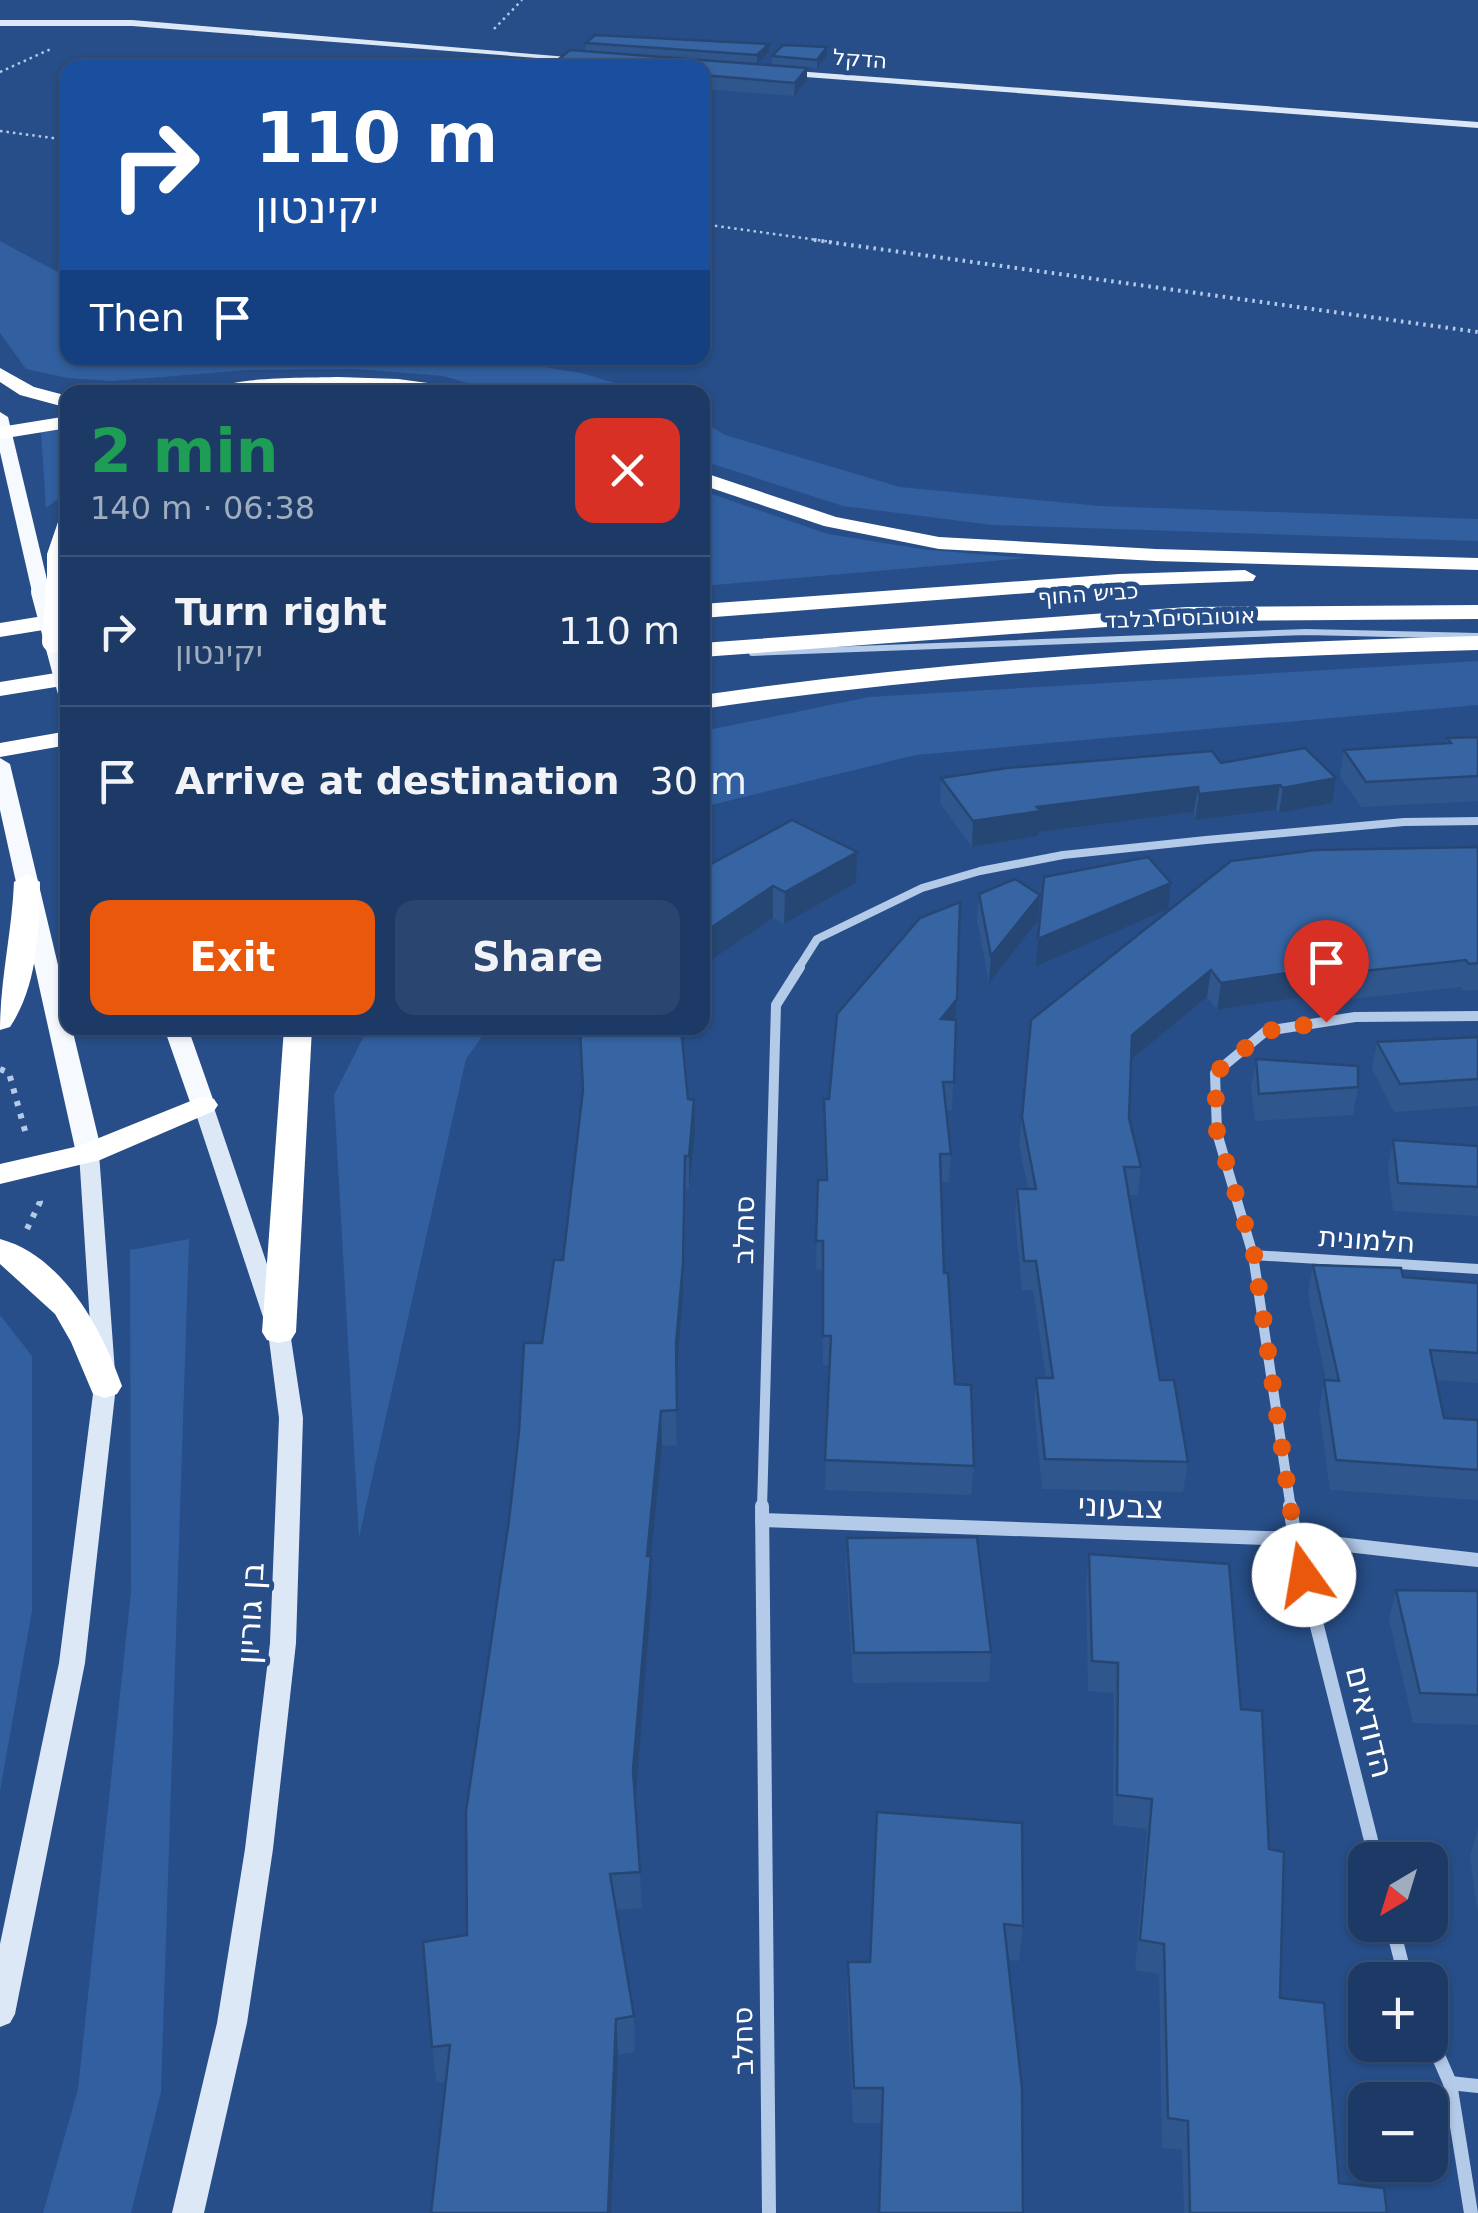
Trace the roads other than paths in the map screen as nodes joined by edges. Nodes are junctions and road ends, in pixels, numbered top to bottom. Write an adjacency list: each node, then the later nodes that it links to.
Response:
1 (0, 23): 2 (street)
2 (606, 60)
3 (777, 72): 4 (street, הדקל)
4 (1478, 125)
5 (0, 374): 8 (highway)
6 (314, 385): 7 (highway)
7 (418, 385)
8 (60, 400)
9 (60, 423): 10 (highway)
10 (1, 427): 14 (main road)
11 (710, 481): 13 (highway)
12 (60, 548): 14 (highway)
13 (1478, 567): 15 (highway, כביש החוף)
14 (49, 589): 20 (highway, bridge)
15 (710, 610)
16 (1478, 612): 21 (highway, כביש החוף)
17 (60, 620): 18 (highway)
18 (0, 630)
19 (1478, 640): 22 (lane, אוטובוסים בלבד); 26 (highway)
20 (54, 641): 23 (main road, bridge)
21 (710, 652)
22 (710, 653)
23 (60, 663)
24 (60, 679): 25 (highway)
25 (0, 688)
26 (710, 701)
27 (60, 723): 28 (highway)
28 (0, 731)
29 (60, 739): 30 (highway)
30 (0, 750)
31 (0, 764): 33 (main road)
32 (1478, 820): 48 (street, סחלב)
33 (27, 882): 35 (highway); 36 (main road)
34 (1478, 1016): 44 (street, הדודאים)
35 (0, 1021)
36 (60, 1024)
37 (63, 1035): 41 (main road)
38 (178, 1035): 40 (main road, בן גוריון)
39 (297, 1035): 46 (highway)
40 (202, 1105): 41 (highway); 46 (street, בן גוריון)
41 (90, 1153): 42 (highway); 47 (street)
42 (0, 1174)
43 (0, 1249): 47 (highway)
44 (1254, 1254): 45 (street, חלמונית); 49 (street, הדודאים)
45 (1478, 1269)
46 (279, 1332): 56 (street, בן גוריון)
47 (105, 1386): 52 (street)
48 (762, 1520): 49 (street, צבעוני); 57 (street, סחלב)
49 (1295, 1539): 50 (street, צבעוני); 51 (street, הדודאים)
50 (1478, 1560)
51 (1371, 1842)
52 (0, 2014)
53 (1441, 2062): 54 (street)
54 (1450, 2083): 55 (street); 58 (street)
55 (1478, 2086)
56 (188, 2213)
57 (770, 2213)
58 (1472, 2213)

